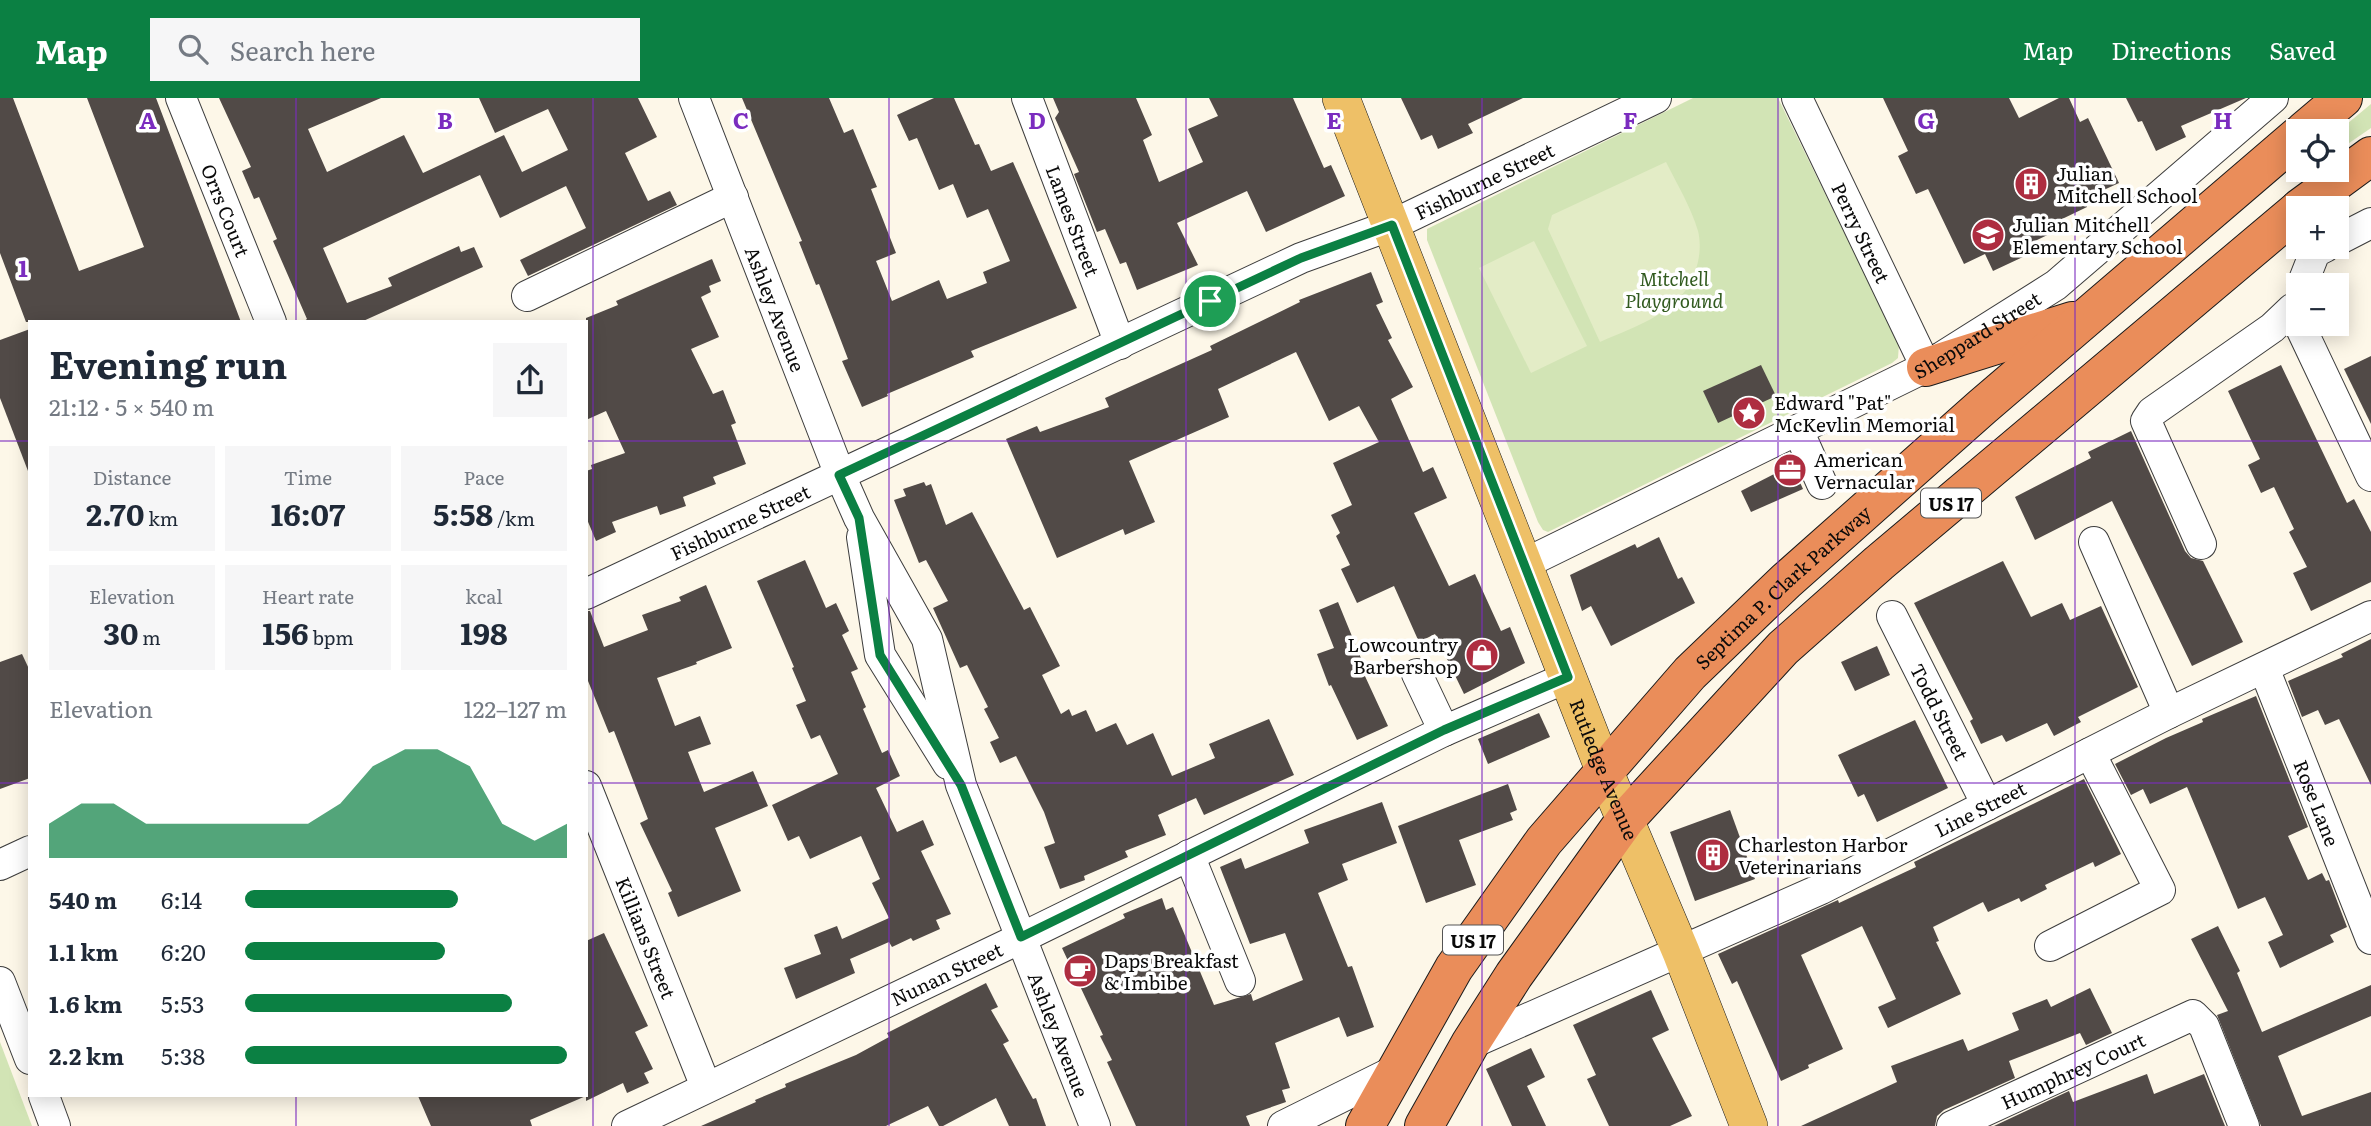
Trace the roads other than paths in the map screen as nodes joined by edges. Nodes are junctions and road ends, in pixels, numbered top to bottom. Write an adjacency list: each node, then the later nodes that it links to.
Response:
1 (181, 98): 21 (street, Orrs Court)
2 (694, 98): 13 (street, Ashley Avenue)
3 (1027, 98): 23 (street, Lames Street)
4 (1341, 98): 16 (main road, Rutledge Avenue)
5 (1656, 98): 16 (street, Fishburne Street)
6 (1797, 98): 24 (street, Perry Street)
7 (2273, 98): 24 (street, Sheppard Street)
8 (2343, 98): 9 (highway)
9 (2318, 119)
10 (2286, 146): 19 (highway, Septima P. Clark Parkway / US 17)
11 (2371, 156): 12 (highway, US 17)
12 (2317, 196)
13 (733, 197): 18 (street); 26 (street, Ashley Avenue)
14 (2286, 220): 46 (highway, US 17)
15 (2371, 223): 17 (street)
16 (1392, 225): 23 (street, Fishburne Street); 32 (main road, Rutledge Avenue)
17 (2349, 234)
18 (527, 296)
19 (2091, 315): 24 (highway); 42 (highway, Septima P. Clark Parkway / US 17)
20 (2286, 317): 31 (street)
21 (270, 320)
22 (2311, 336): 27 (street)
23 (1120, 344): 26 (street, Fishburne Street)
24 (1926, 367): 25 (street, Sheppard Street)
25 (1798, 430): 28 (street); 32 (street, Sheppard Street)
26 (839, 475): 29 (street, Ashley Avenue); 33 (street, Fishburne Street)
27 (2371, 476)
28 (1822, 484)
29 (859, 518): 43 (street, Ashley Avenue); 43 (street, Ashley Avenue)
30 (2094, 542): 39 (street)
31 (2201, 544)
32 (1524, 564): 38 (main road, Rutledge Avenue)
33 (588, 593)
34 (1892, 616): 45 (street, Todd Street)
35 (2371, 616): 36 (street, Line Street)
36 (2264, 668): 39 (street, Line Street); 51 (street, Rose Lane)
37 (1417, 674): 40 (street)
38 (1568, 677): 40 (street, Nunan Street); 42 (main road, Rutledge Avenue)
39 (2169, 713): 41 (street, Line Street)
40 (1444, 730): 48 (street, Nunan Street)
41 (2091, 753): 45 (street, Line Street); 52 (street)
42 (1604, 770): 46 (main road, Rutledge Avenue); 58 (highway, Septima P. Clark Parkway / US 17)
43 (961, 785): 50 (street, Ashley Avenue)
44 (588, 791): 59 (street, Killians Street)
45 (1987, 805): 53 (street, Line Street)
46 (1626, 818): 53 (main road, Rutledge Avenue); 56 (highway, US 17)
47 (28, 852): 49 (street)
48 (1188, 855): 50 (street, Nunan Street); 54 (street)
49 (0, 865)
50 (1021, 937): 59 (street, Nunan Street); 63 (street, Ashley Avenue)
51 (2371, 939)
52 (2050, 946)
53 (1681, 952): 56 (street, Line Street); 67 (main road, Rutledge Avenue)
54 (1240, 981)
55 (0, 982): 57 (street)
56 (1470, 1044): 66 (highway, US 17)
57 (28, 1054)
58 (1396, 1070): 64 (street); 65 (highway, Septima P. Clark Parkway / US 17)
59 (706, 1087): 62 (street, Nunan Street)
60 (44, 1097): 61 (street)
61 (55, 1126)
62 (627, 1126)
63 (1095, 1126)
64 (1283, 1126)
65 (1365, 1126)
66 (1424, 1126)
67 (1749, 1126)
68 (1952, 1126): 69 (street, Humphrey Court)
69 (2244, 1126)

